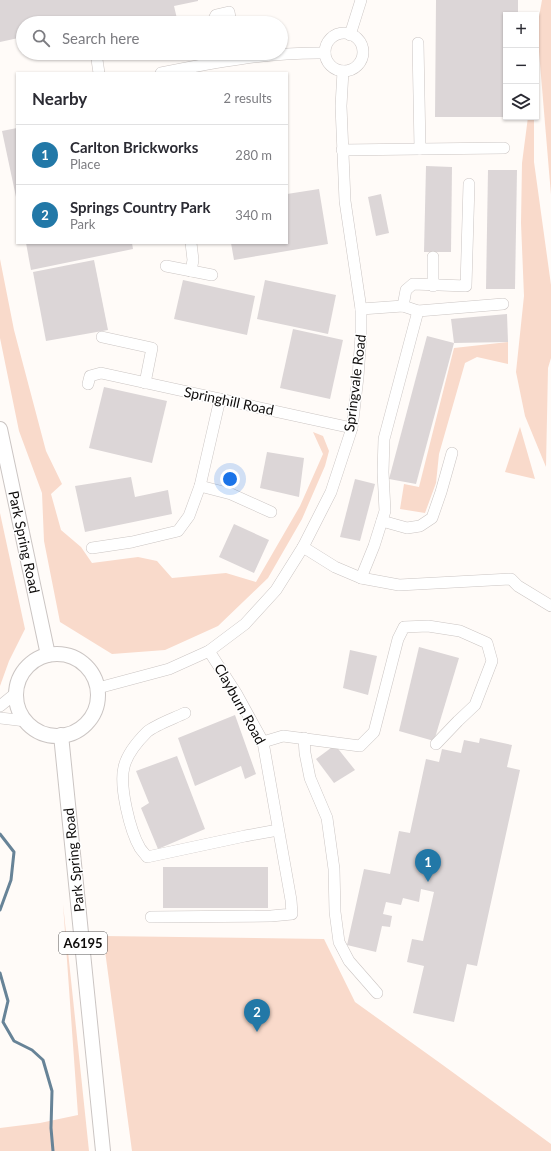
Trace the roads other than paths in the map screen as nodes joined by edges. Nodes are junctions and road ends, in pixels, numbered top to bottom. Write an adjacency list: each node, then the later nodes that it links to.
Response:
1 (361, 0): 4 (street)
2 (216, 16): 3 (street)
3 (230, 16)
4 (350, 35): 7 (street); 10 (street)
5 (418, 43): 14 (street)
6 (288, 53): 7 (street)
7 (325, 53): 10 (street)
8 (97, 60): 11 (street)
9 (222, 60): 12 (street)
10 (343, 71): 15 (street, Springvale Road)
11 (99, 72)
12 (173, 72)
13 (504, 148): 14 (street)
14 (420, 149): 15 (street)
15 (342, 150): 25 (street, Springvale Road)
16 (469, 184): 22 (street)
17 (191, 244): 20 (street)
18 (433, 257): 22 (street)
19 (166, 266): 20 (street)
20 (190, 271): 21 (street)
21 (212, 275)
22 (433, 286): 24 (street)
23 (503, 304): 26 (street)
24 (403, 306): 25 (street); 26 (street)
25 (361, 309): 31 (street, Springvale Road)
26 (418, 311): 36 (street)
27 (102, 337): 28 (street)
28 (145, 383): 29 (street, Springhill Road); 30 (street, Springhill Road)
29 (88, 384)
30 (220, 399): 31 (street, Springhill Road); 34 (street)
31 (352, 428): 37 (street, Springvale Road)
32 (0, 429): 42 (main road, Park Spring Road)
33 (452, 453): 36 (street)
34 (200, 486): 35 (street); 38 (street)
35 (271, 512)
36 (382, 521): 39 (street)
37 (303, 547): 39 (street); 41 (street, Springvale Road)
38 (92, 548)
39 (362, 578): 40 (street)
40 (551, 606)
41 (210, 651): 43 (street, Springvale Road); 51 (street, Clayburn Road)
42 (48, 655): 43 (main road); 44 (main road)
43 (98, 688): 49 (main road)
44 (16, 693): 45 (street); 48 (main road)
45 (0, 706)
46 (185, 713): 53 (street)
47 (0, 718): 48 (street)
48 (26, 721): 49 (main road)
49 (61, 735): 56 (main road, Park Spring Road / A6195)
50 (304, 738): 51 (street); 52 (street); 55 (street)
51 (263, 742): 53 (street, Clayburn Road)
52 (436, 744)
53 (278, 830): 54 (street, Clayburn Road)
54 (151, 917)
55 (377, 993)
56 (103, 1151)

